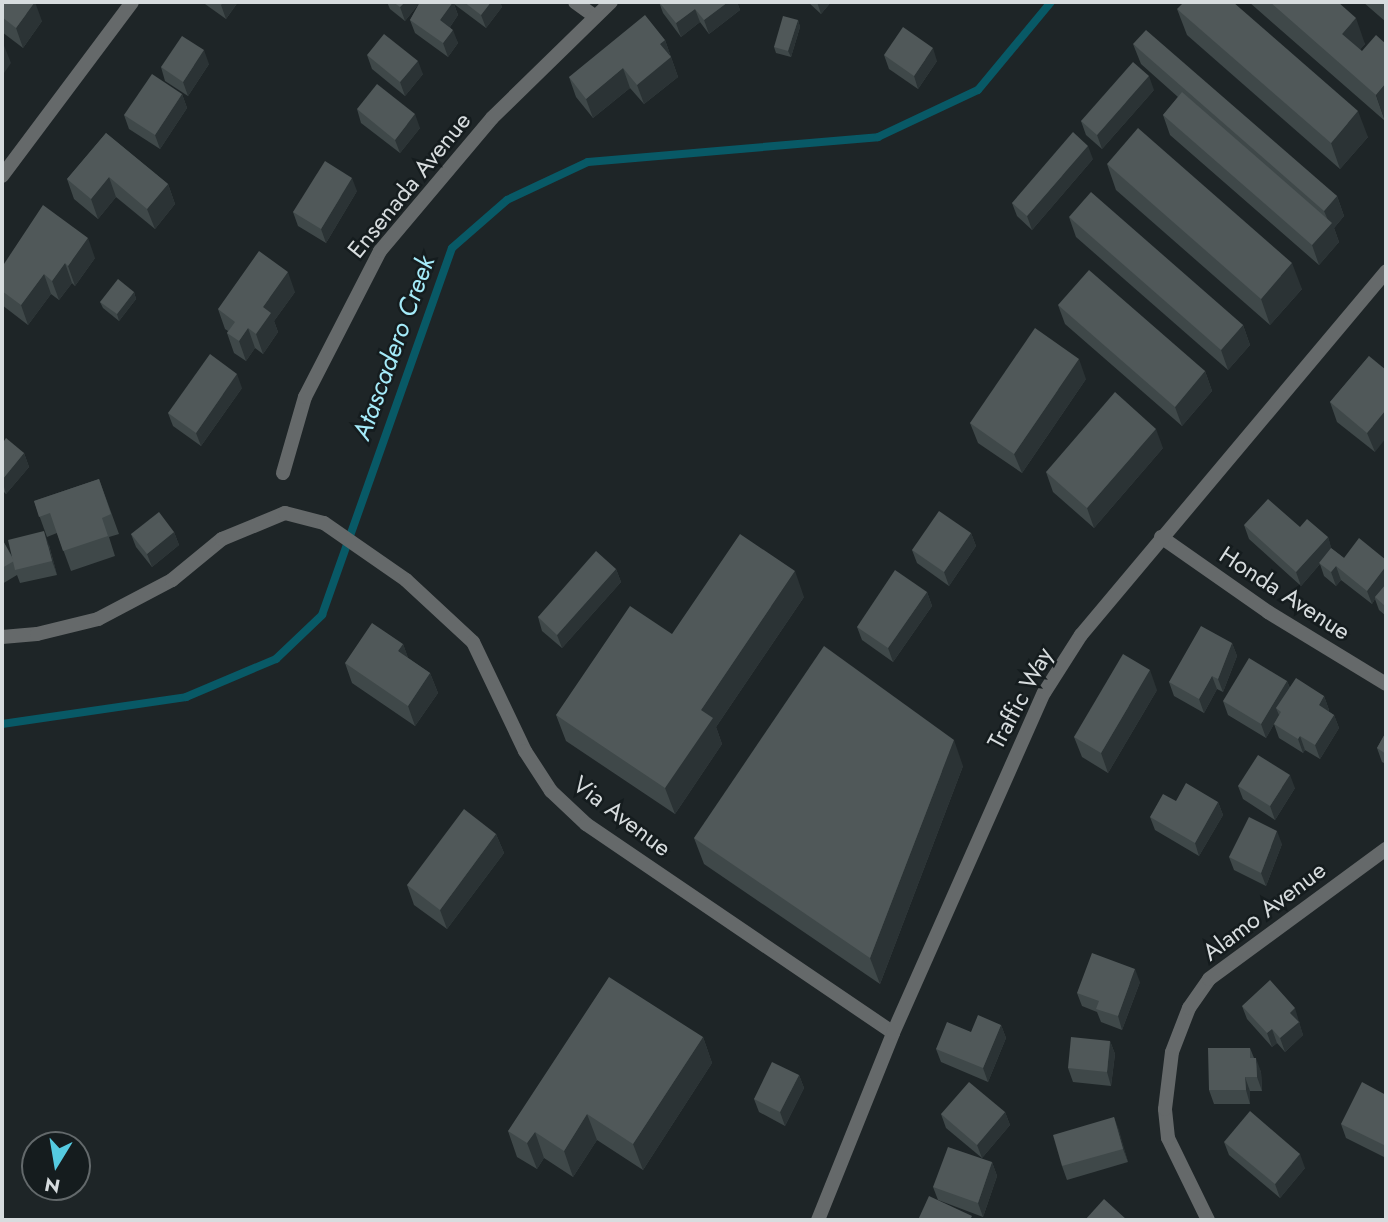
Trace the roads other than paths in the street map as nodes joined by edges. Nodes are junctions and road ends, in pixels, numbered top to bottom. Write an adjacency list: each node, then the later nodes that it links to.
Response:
1 (132, 2): 5 (street)
2 (575, 2): 4 (street)
3 (611, 2): 4 (street, Ensenada Avenue)
4 (594, 16): 7 (street, Ensenada Avenue)
5 (2, 176)
6 (1386, 271): 8 (street, Traffic Way)
7 (283, 473)
8 (1161, 537): 10 (street, Honda Avenue); 12 (street, Traffic Way)
9 (2, 637): 12 (street, Via Avenue)
10 (1386, 684)
11 (1386, 849): 14 (street, Alamo Avenue)
12 (892, 1033): 13 (street, Traffic Way)
13 (818, 1220)
14 (1208, 1220)

